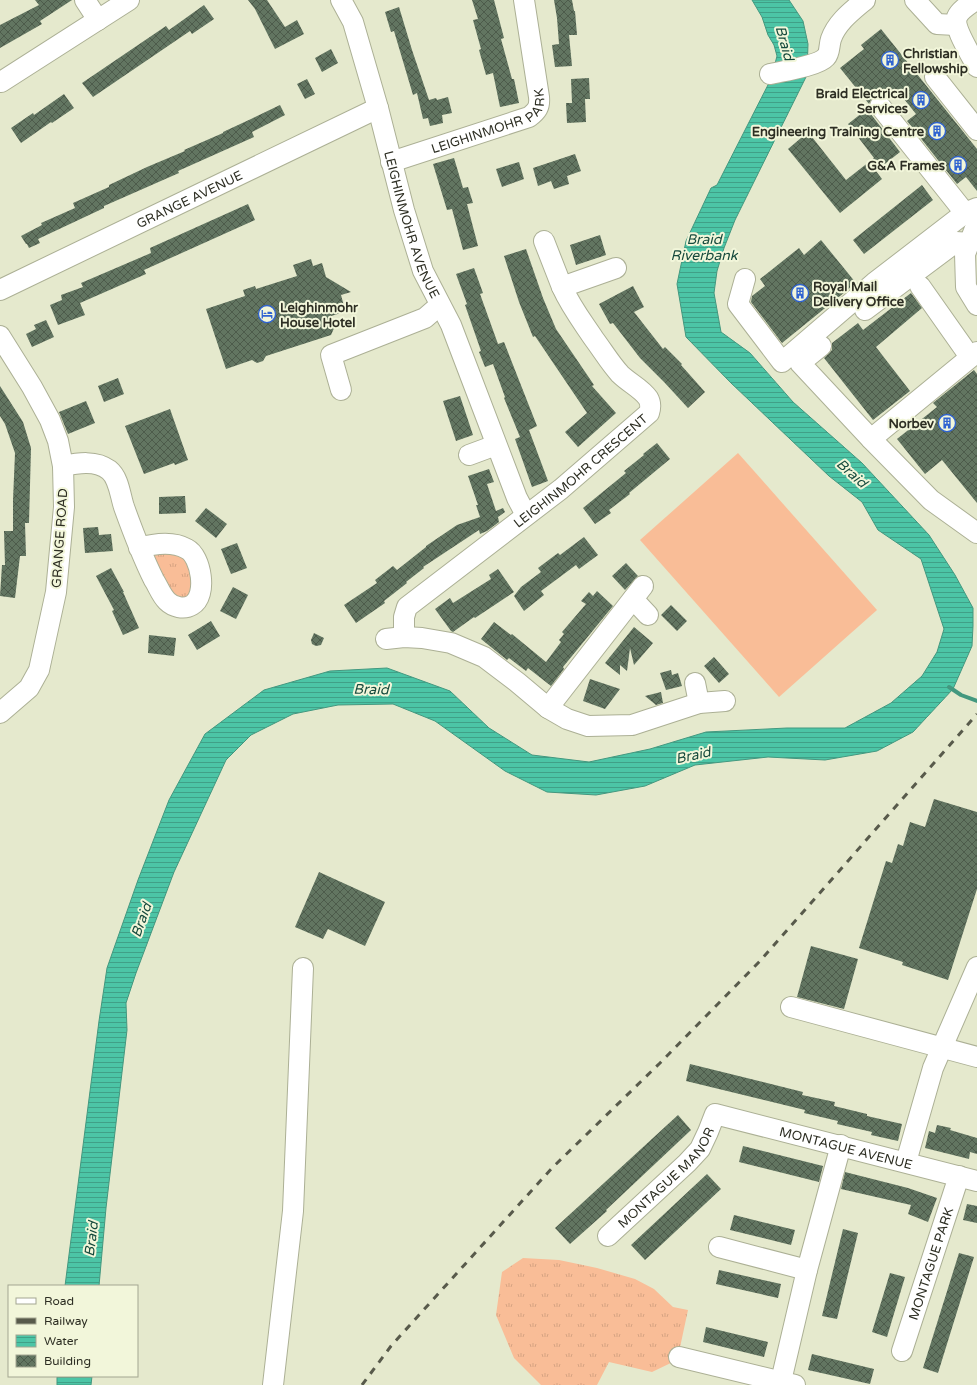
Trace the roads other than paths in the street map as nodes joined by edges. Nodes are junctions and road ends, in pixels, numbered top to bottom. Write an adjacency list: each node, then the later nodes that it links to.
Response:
1 (85, 0): 8 (street)
2 (129, 0): 8 (street)
3 (342, 0): 15 (street, LEIGHINMOHR AVENUE)
4 (524, 0): 17 (street, LEIGHINMOHR PARK)
5 (865, 0): 11 (street)
6 (915, 0): 9 (street)
7 (976, 0): 9 (street)
8 (98, 20): 13 (street)
9 (956, 25): 10 (street)
10 (977, 67)
11 (770, 74)
12 (935, 77): 16 (street)
13 (1, 82)
14 (880, 106): 18 (street)
15 (378, 108): 17 (street, LEIGHINMOHR AVENUE); 25 (street, GRANGE AVENUE)
16 (977, 129)
17 (391, 162): 26 (street, LEIGHINMOHR AVENUE)
18 (973, 215): 20 (street); 22 (street)
19 (544, 241): 24 (street)
20 (969, 243): 27 (street); 31 (street)
21 (616, 268): 24 (street)
22 (745, 279)
23 (920, 286): 29 (street)
24 (562, 287): 35 (street, LEIGHINMOHR CRESCENT)
25 (0, 290)
26 (440, 305): 30 (street); 32 (street, LEIGHINMOHR AVENUE)
27 (977, 305)
28 (0, 336): 34 (street, GRANGE ROAD)
29 (974, 355): 31 (street)
30 (341, 390)
31 (870, 438): 36 (street)
32 (496, 445): 33 (street); 35 (street, LEIGHINMOHR AVENUE)
33 (469, 455)
34 (63, 466): 37 (street); 43 (street, GRANGE ROAD)
35 (526, 515): 42 (street, LEIGHINMOHR CRESCENT)
36 (977, 533)
37 (139, 548)
38 (648, 615): 42 (street)
39 (695, 683): 41 (street)
40 (725, 701): 41 (street)
41 (699, 703): 42 (street)
42 (548, 708)
43 (0, 713)
44 (977, 966): 47 (street)
45 (303, 968): 59 (street)
46 (791, 1007): 47 (street)
47 (941, 1047): 48 (street); 51 (street)
48 (977, 1058)
49 (715, 1114): 50 (street, MONTAGUE AVENUE); 53 (street, MONTAGUE MANOR)
50 (841, 1146): 51 (street, MONTAGUE AVENUE); 55 (street)
51 (906, 1162): 52 (street, MONTAGUE AVENUE)
52 (968, 1179): 56 (street, MONTAGUE PARK)
53 (608, 1236)
54 (719, 1247): 55 (street)
55 (807, 1270): 58 (street)
56 (902, 1351)
57 (680, 1357): 58 (street)
58 (788, 1383)
59 (273, 1385)

